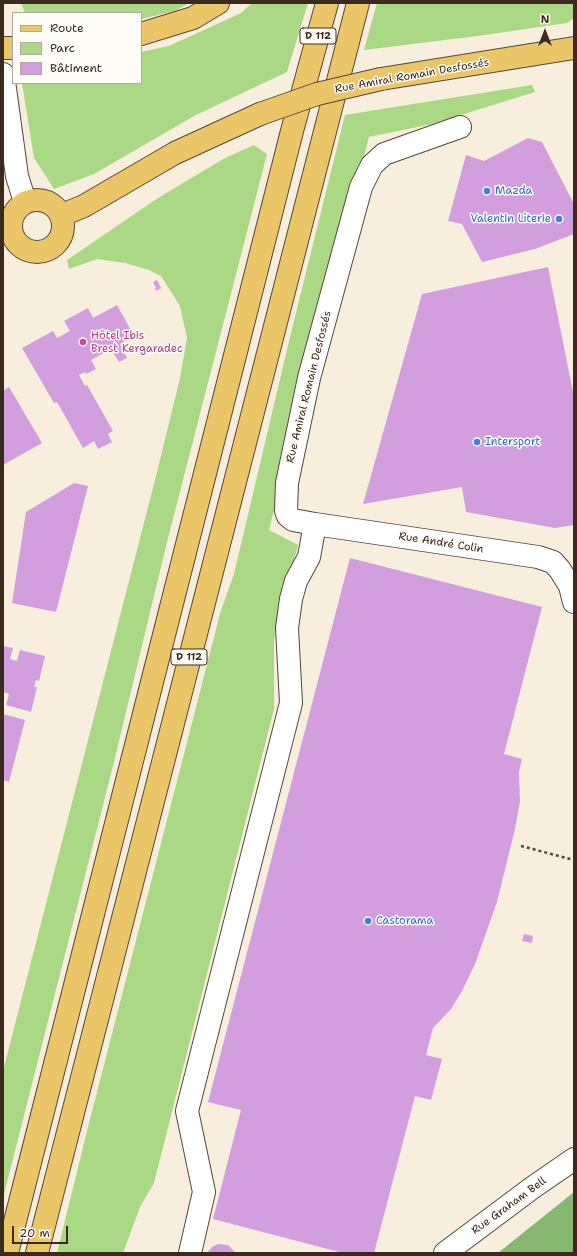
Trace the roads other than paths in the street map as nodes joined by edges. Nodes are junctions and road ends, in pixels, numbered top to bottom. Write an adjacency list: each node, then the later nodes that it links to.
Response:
1 (218, 3): 4 (main road)
2 (327, 3): 14 (main road, D 112)
3 (358, 3): 15 (main road, D 112)
4 (142, 34)
5 (574, 48): 9 (main road, Rue Amiral Romain Desfossés, bridge)
6 (3, 74): 8 (street)
7 (460, 127): 11 (street, Rue Amiral Romain Desfossés)
8 (25, 202): 9 (main road); 10 (main road)
9 (62, 215): 10 (main road)
10 (9, 247)
11 (315, 524): 12 (street, Rue André Colin); 16 (street)
12 (574, 602)
13 (574, 1159): 17 (street, Rue Graham Bell)
14 (7, 1253)
15 (37, 1253)
16 (190, 1253)
17 (446, 1253)

